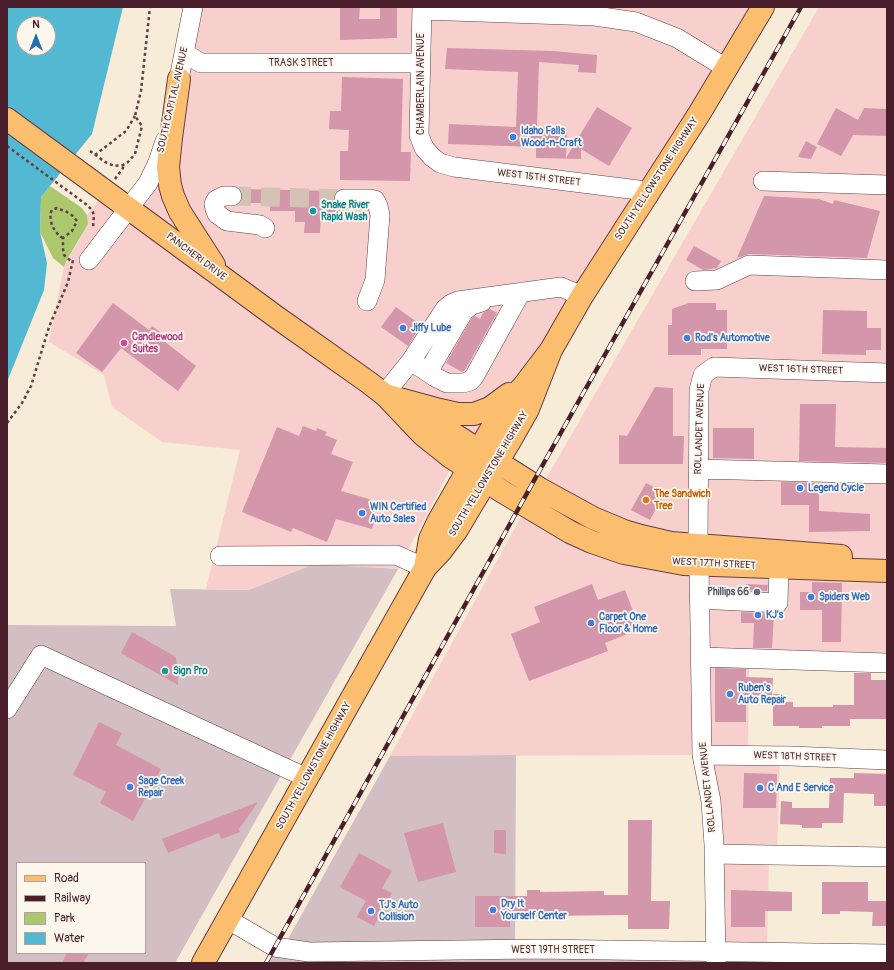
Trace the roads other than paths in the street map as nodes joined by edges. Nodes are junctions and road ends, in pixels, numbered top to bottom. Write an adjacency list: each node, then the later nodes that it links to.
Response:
1 (193, 7): 4 (street, SOUTH CAPITAL AVENUE)
2 (763, 7): 6 (main road, SOUTH YELLOWSTONE HIGHWAY)
3 (422, 9): 5 (street, CHAMBERLAIN AVENUE); 6 (street)
4 (184, 53): 5 (street, TRASK STREET); 7 (street, SOUTH CAPITAL AVENUE)
5 (420, 63): 9 (street, CHAMBERLAIN AVENUE)
6 (726, 68): 13 (main road, SOUTH YELLOWSTONE HIGHWAY)
7 (179, 79): 15 (street, SOUTH CAPITAL AVENUE); 19 (main road)
8 (7, 119): 15 (main road, PANCHERI DRIVE)
9 (432, 157): 13 (street, WEST 15TH STREET)
10 (763, 181): 11 (street)
11 (887, 185)
12 (232, 196): 16 (street)
13 (647, 196): 23 (main road, SOUTH YELLOWSTONE HIGHWAY)
14 (344, 199): 24 (street)
15 (130, 208): 17 (street, SOUTH CAPITAL AVENUE); 19 (main road, PANCHERI DRIVE)
16 (265, 228)
17 (79, 260)
18 (887, 270): 20 (street)
19 (221, 276): 30 (main road, PANCHERI DRIVE)
20 (695, 281)
21 (521, 292): 22 (street); 23 (street); 28 (street)
22 (501, 295): 26 (street); 28 (street)
23 (582, 296): 25 (main road, SOUTH YELLOWSTONE HIGHWAY)
24 (367, 301)
25 (551, 350): 30 (main road); 31 (main road, SOUTH YELLOWSTONE HIGHWAY); 32 (main road, SOUTH YELLOWSTONE HIGHWAY)
26 (411, 361): 28 (street); 30 (street)
27 (714, 367): 29 (street, WEST 16TH STREET); 33 (street, ROLLANDET AVENUE)
28 (428, 372)
29 (887, 373)
30 (384, 395): 31 (main road, PANCHERI DRIVE)
31 (473, 460): 32 (main road, PANCHERI DRIVE); 35 (main road); 40 (main road, SOUTH YELLOWSTONE HIGHWAY)
32 (497, 462): 35 (main road, SOUTH YELLOWSTONE HIGHWAY); 36 (main road, WEST 17TH STREET)
33 (698, 469): 34 (street); 36 (street, ROLLANDET AVENUE)
34 (887, 474)
35 (486, 481): 36 (main road); 40 (main road, SOUTH YELLOWSTONE HIGHWAY)
36 (698, 554): 38 (main road, WEST 17TH STREET); 39 (main road, WEST 17TH STREET); 42 (street, ROLLANDET AVENUE)
37 (220, 556): 40 (street)
38 (887, 558)
39 (779, 567): 41 (main road, WEST 17TH STREET); 42 (street)
40 (425, 568): 48 (main road, SOUTH YELLOWSTONE HIGHWAY)
41 (887, 571)
42 (699, 600): 43 (street, ROLLANDET AVENUE)
43 (701, 657): 44 (street); 46 (street, ROLLANDET AVENUE)
44 (887, 663)
45 (7, 709): 48 (street)
46 (702, 755): 47 (street, WEST 18TH STREET); 49 (street, ROLLANDET AVENUE)
47 (887, 760)
48 (307, 778): 51 (main road, SOUTH YELLOWSTONE HIGHWAY)
49 (714, 854): 50 (street); 54 (street, ROLLANDET AVENUE)
50 (887, 857)
51 (227, 919): 53 (street, WEST 19TH STREET); 55 (main road, SOUTH YELLOWSTONE HIGHWAY)
52 (887, 954): 54 (street, WEST 19TH STREET)
53 (309, 957): 54 (street, WEST 19TH STREET)
54 (716, 957)
55 (203, 963)

